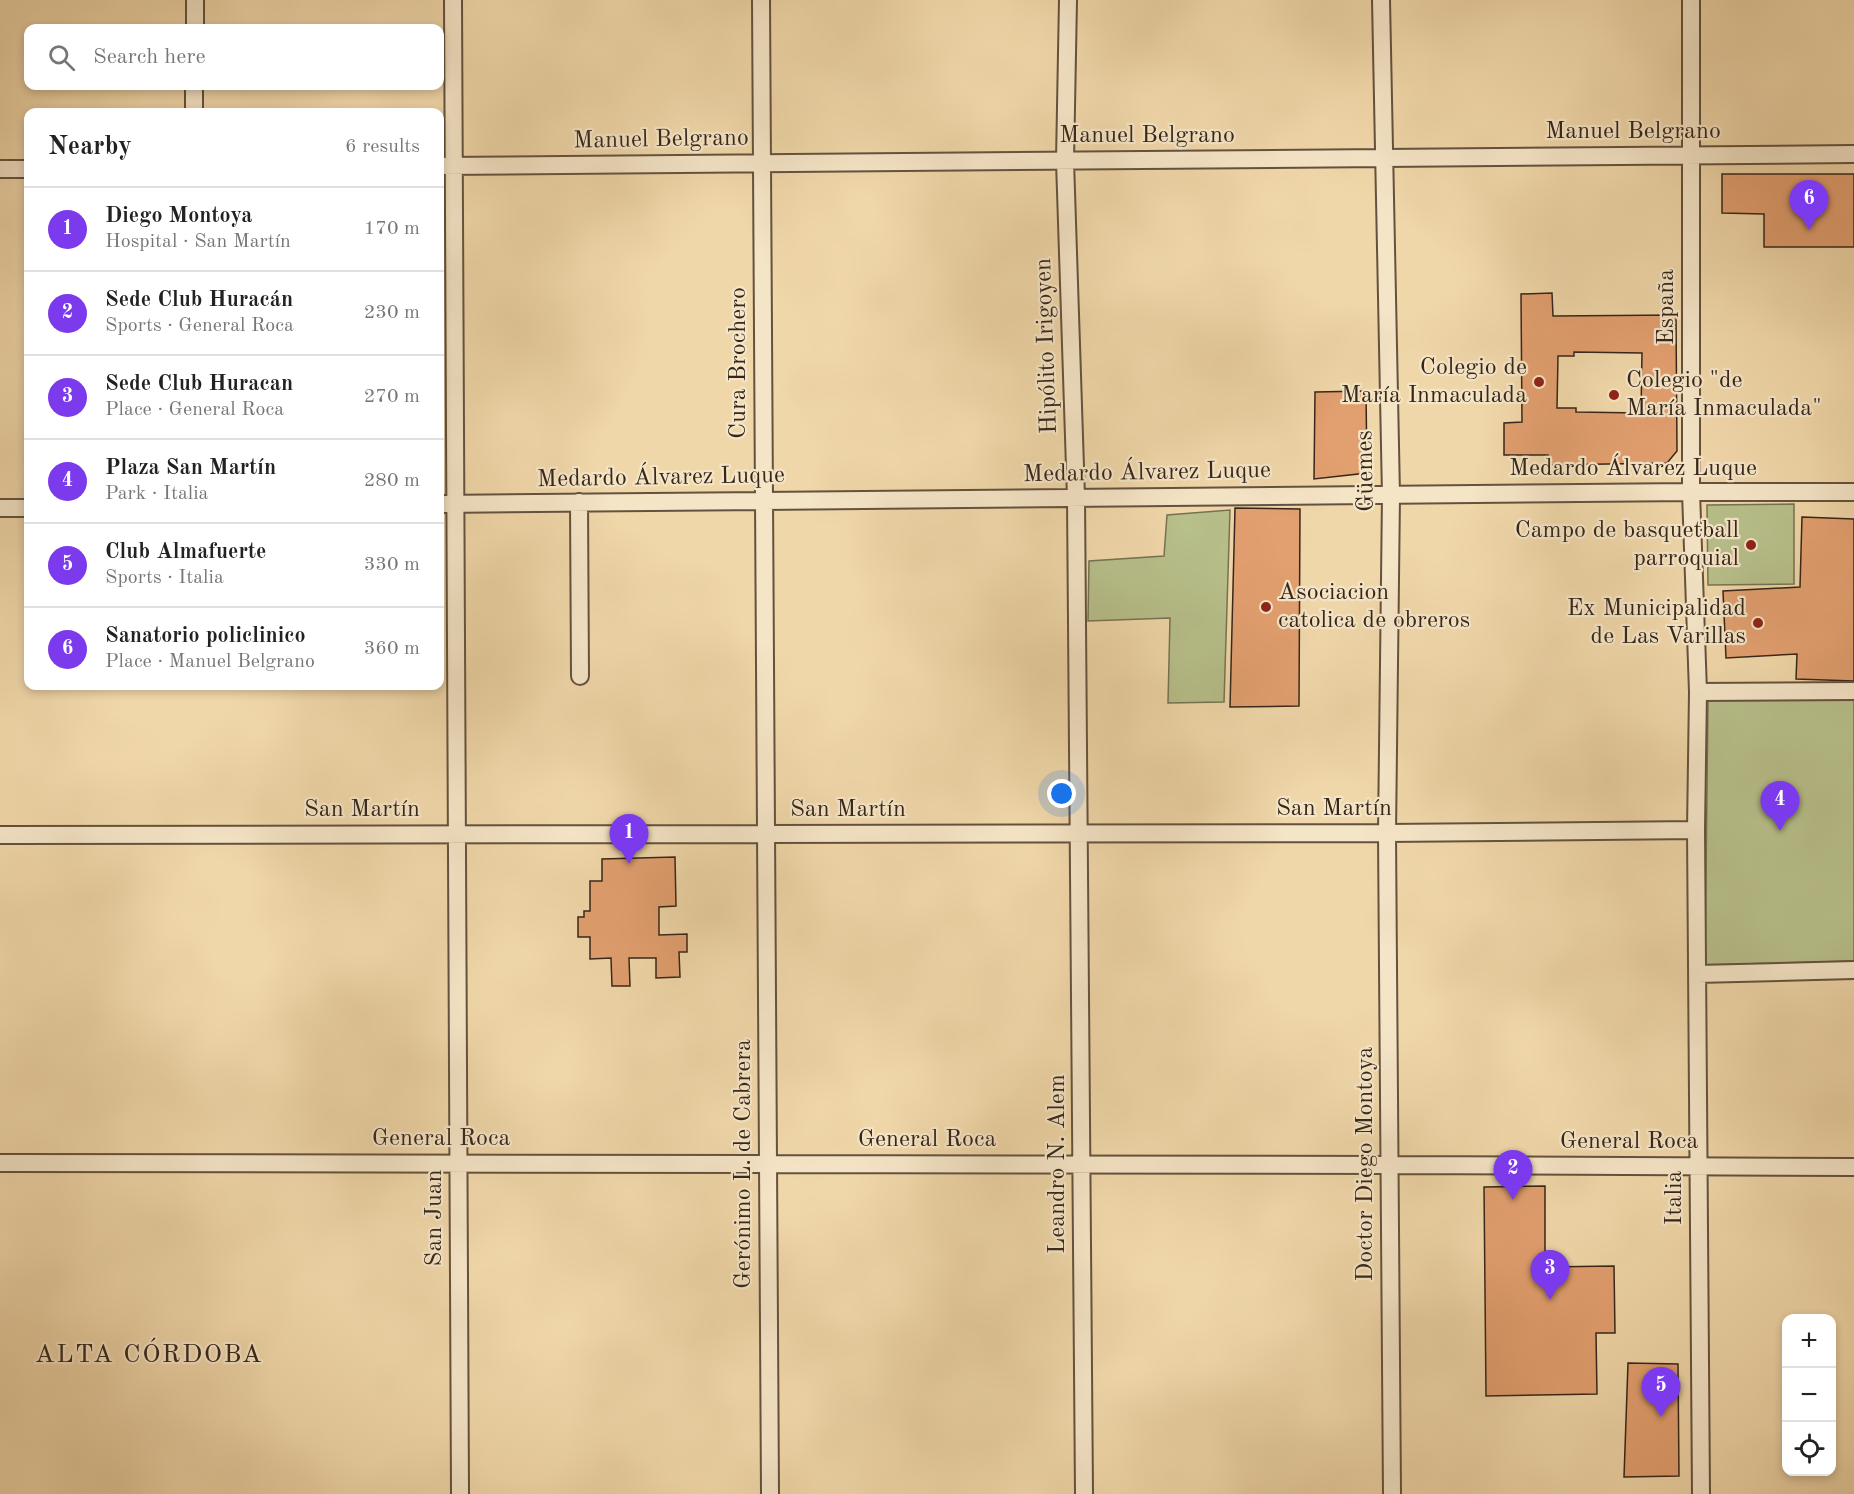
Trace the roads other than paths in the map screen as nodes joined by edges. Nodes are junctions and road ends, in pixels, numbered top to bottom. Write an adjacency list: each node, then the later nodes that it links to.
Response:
1 (195, 0): 7 (street)
2 (453, 0): 15 (street, San Juan)
3 (761, 0): 14 (street, Cura Brochero)
4 (1068, 0): 13 (street, Hipólito Irigoyen)
5 (1381, 0): 12 (street, Güemes)
6 (1690, 0): 11 (street, España)
7 (195, 24)
8 (194, 90): 9 (street)
9 (194, 108)
10 (1854, 154): 11 (street, Manuel Belgrano)
11 (1691, 156): 12 (street, Manuel Belgrano); 18 (street, España)
12 (1383, 158): 13 (street, Manuel Belgrano); 20 (street, Güemes)
13 (1065, 161): 14 (street, Manuel Belgrano); 21 (street, Hipólito Irigoyen)
14 (762, 163): 15 (street, Manuel Belgrano); 22 (street, Cura Brochero)
15 (447, 166): 24 (street, San Juan)
16 (0, 169): 17 (street)
17 (24, 169)
18 (1690, 492): 19 (street, Medardo Álvarez Luque); 20 (street, Medardo Álvarez Luque); 29 (street, España)
19 (1854, 492)
20 (1391, 495): 21 (street, Medardo Álvarez Luque); 31 (street, Güemes)
21 (1077, 498): 22 (street, Medardo Álvarez Luque); 34 (street, Hipólito Irigoyen)
22 (764, 501): 23 (street, Medardo Álvarez Luque); 33 (street, Cura Brochero)
23 (579, 502): 24 (street, Medardo Álvarez Luque); 27 (street)
24 (447, 504): 32 (street, San Juan)
25 (0, 508): 26 (street)
26 (24, 508)
27 (580, 676)
28 (1854, 691): 29 (street)
29 (1698, 692): 30 (street, España)
30 (1696, 830): 31 (street, San Martín); 37 (street, Italia)
31 (1387, 833): 34 (street, San Martín); 42 (street, Doctor Diego Montoya)
32 (457, 834): 33 (street, San Martín); 35 (street, San Martín); 39 (street, San Juan)
33 (766, 834): 34 (street, San Martín); 40 (street, Gerónimo L. de Cabrera)
34 (1079, 834): 41 (street, Leandro N. Alem)
35 (0, 835)
36 (1854, 970): 37 (street)
37 (1697, 974): 43 (street, Italia)
38 (0, 1163): 39 (street, General Roca)
39 (458, 1164): 40 (street, General Roca); 45 (street, San Juan)
40 (768, 1164): 41 (street, General Roca); 46 (street, Gerónimo L. de Cabrera)
41 (1082, 1164): 42 (street, General Roca); 47 (street, Leandro N. Alem)
42 (1390, 1164): 43 (street, General Roca); 48 (street, Doctor Diego Montoya)
43 (1698, 1167): 44 (street, General Roca); 49 (street, Italia)
44 (1854, 1167)
45 (460, 1494)
46 (770, 1494)
47 (1084, 1494)
48 (1392, 1494)
49 (1701, 1494)

